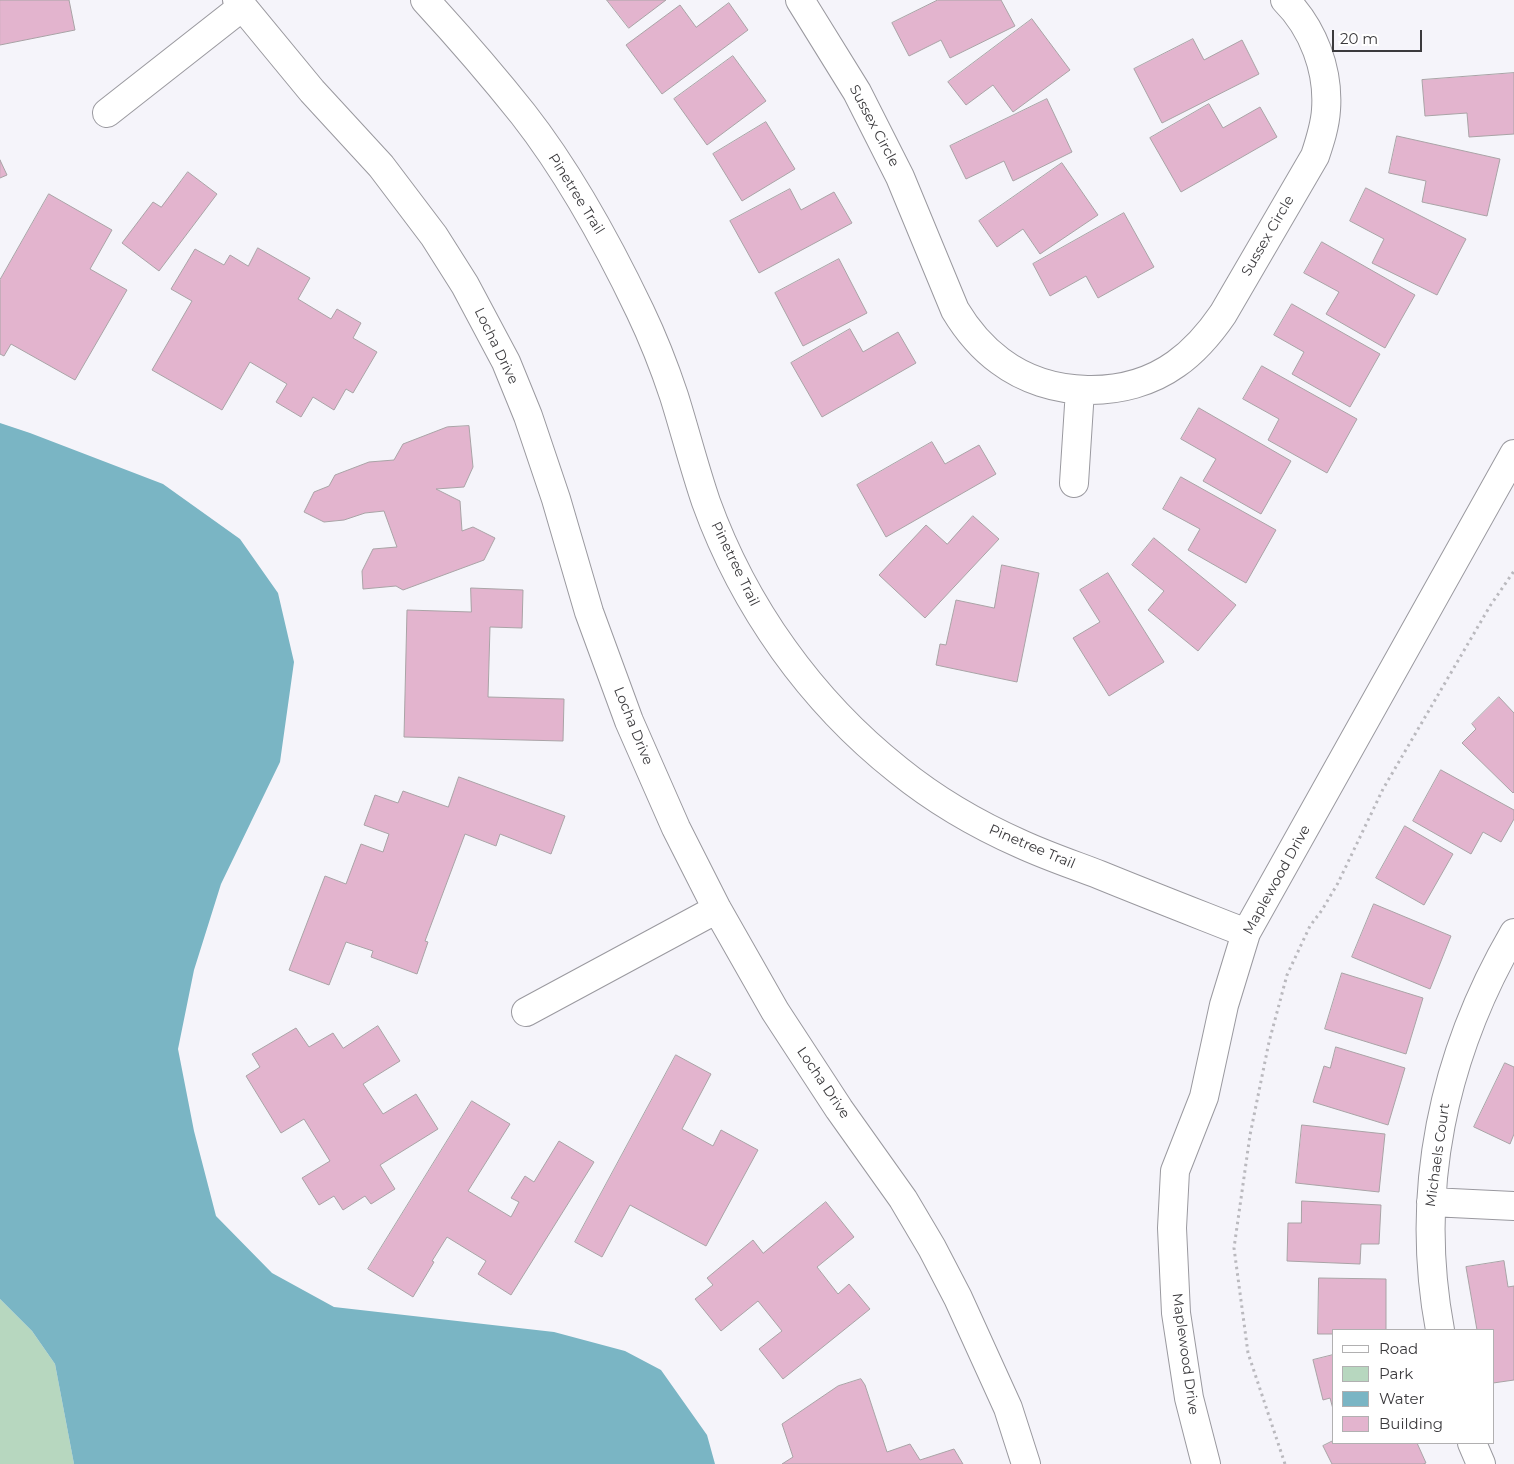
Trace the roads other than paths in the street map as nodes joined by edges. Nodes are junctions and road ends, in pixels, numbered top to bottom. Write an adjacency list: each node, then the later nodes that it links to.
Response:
1 (425, 0): 10 (street, Pinetree Trail)
2 (800, 0): 6 (street, Sussex Circle)
3 (1285, 0): 6 (street, Sussex Circle)
4 (239, 4): 5 (street); 9 (street, Locha Drive)
5 (107, 113)
6 (1080, 390): 8 (street)
7 (1514, 454): 10 (street, Maplewood Drive)
8 (1074, 483)
9 (717, 909): 12 (street); 17 (street, Locha Drive)
10 (1246, 933): 18 (street, Maplewood Drive)
11 (1514, 933): 13 (street, Michaels Court)
12 (526, 1012)
13 (1431, 1202): 14 (street); 15 (street, Michaels Court)
14 (1514, 1206)
15 (1440, 1329)
16 (1472, 1444): 19 (street)
17 (1026, 1464)
18 (1206, 1464)
19 (1481, 1464)

